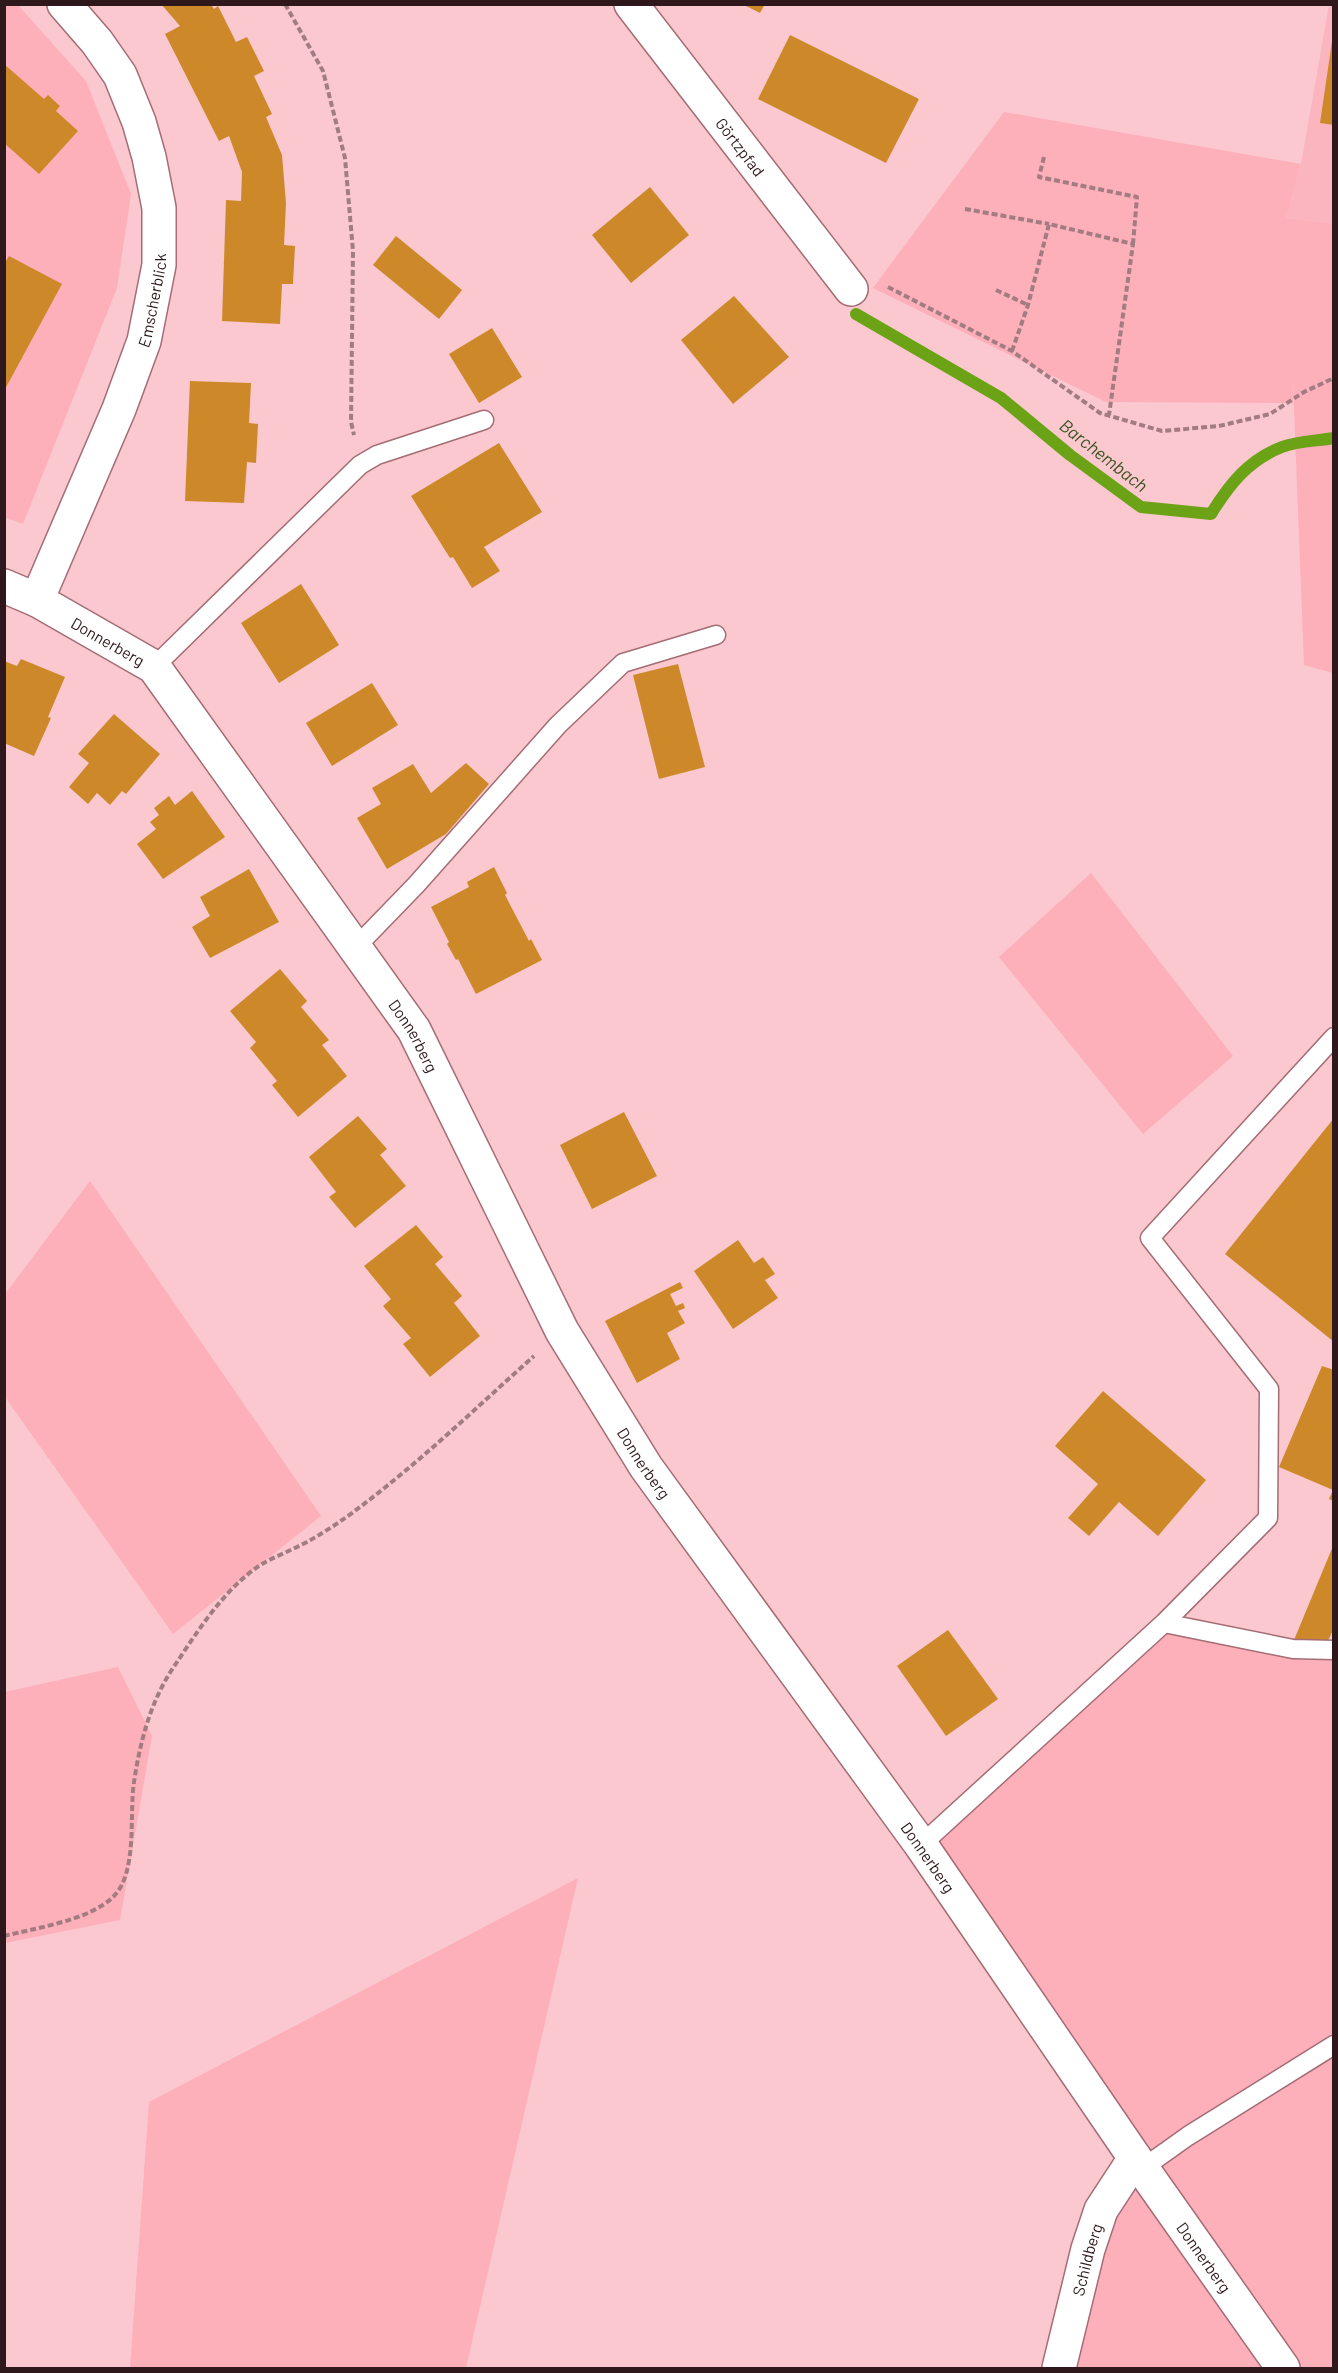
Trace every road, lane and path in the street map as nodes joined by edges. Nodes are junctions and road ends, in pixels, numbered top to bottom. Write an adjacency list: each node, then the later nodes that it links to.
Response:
1 (64, 4): 17 (street, Emscherblick)
2 (285, 4): 15 (path)
3 (631, 4): 8 (street, Görtzpfad)
4 (1044, 157): 7 (path)
5 (965, 209): 6 (path)
6 (1049, 224): 7 (path); 10 (path)
7 (1133, 244): 13 (path)
8 (852, 289): 11 (path)
9 (996, 290): 10 (path)
10 (1028, 305): 11 (path)
11 (1012, 351): 13 (path)
12 (1334, 378): 13 (path)
13 (1109, 416)
14 (484, 420): 15 (lane)
15 (360, 465): 19 (lane)
16 (4, 586): 17 (street, Donnerberg)
17 (37, 600): 19 (street, Donnerberg)
18 (716, 635): 20 (lane)
19 (154, 667): 20 (street, Donnerberg)
20 (355, 948): 22 (street, Donnerberg)
21 (1334, 1037): 23 (lane)
22 (562, 1331): 25 (street, Donnerberg); 26 (path)
23 (1164, 1623): 24 (lane); 25 (lane)
24 (1334, 1650)
25 (921, 1845): 28 (street, Donnerberg)
26 (4, 1936)
27 (1334, 2045): 28 (lane)
28 (1139, 2163): 29 (street, Schildberg); 30 (street, Donnerberg)
29 (1059, 2368)
30 (1283, 2368)

